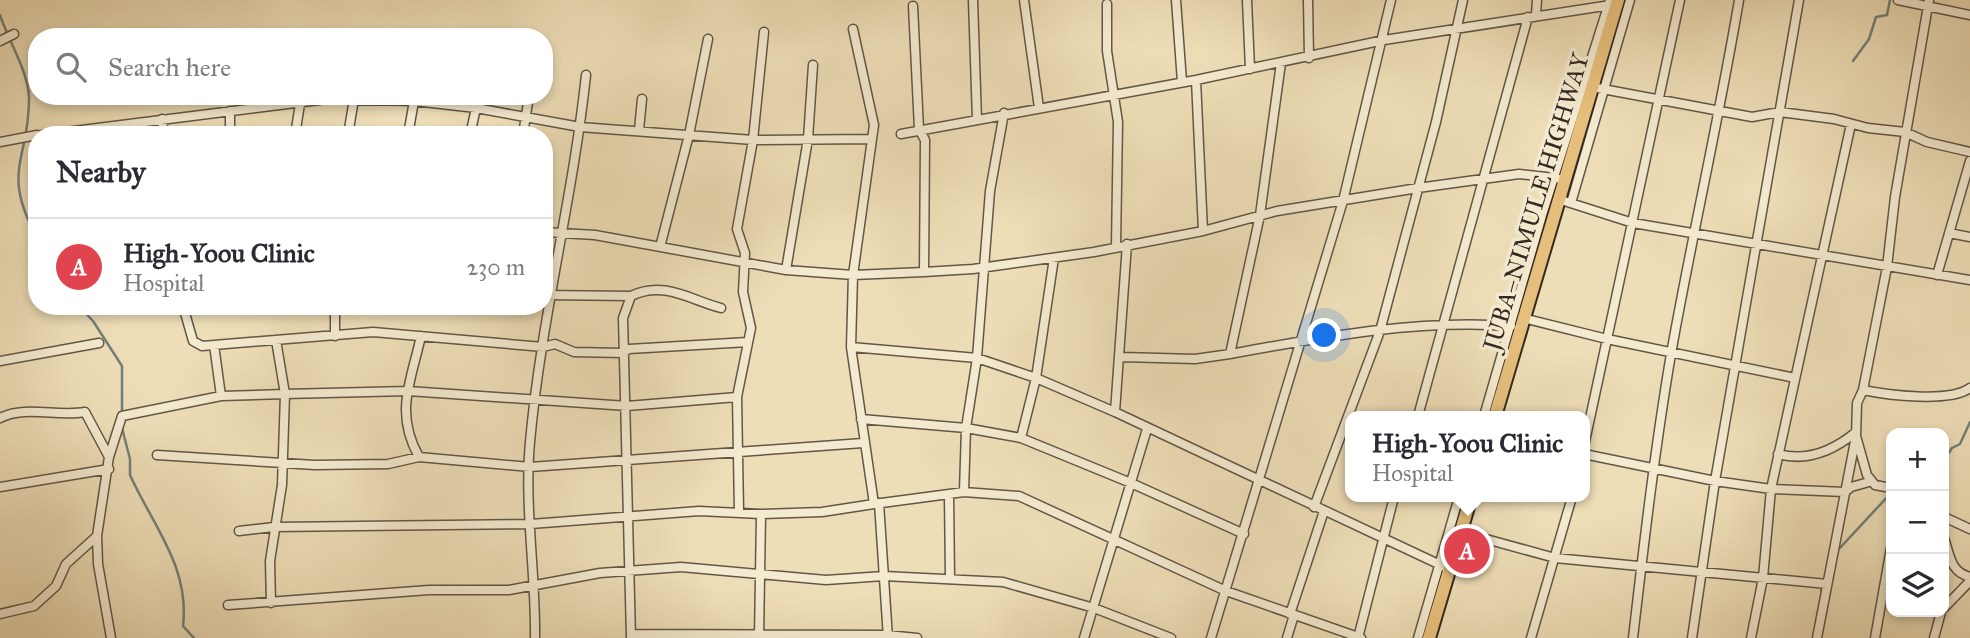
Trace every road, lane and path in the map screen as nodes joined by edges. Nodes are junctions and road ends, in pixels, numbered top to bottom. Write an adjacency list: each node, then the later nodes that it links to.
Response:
1 (973, 0): 52 (street)
2 (1024, 0): 45 (street)
3 (1176, 0): 33 (street)
4 (1247, 0): 30 (street)
5 (1308, 0): 27 (street)
6 (1391, 0): 25 (street)
7 (1463, 0): 20 (street)
8 (1537, 0): 19 (street)
9 (1630, 0): 34 (street)
10 (1680, 0): 37 (street)
11 (1739, 0): 47 (street)
12 (1800, 0): 48 (street)
13 (1898, 0): 15 (street)
14 (1613, 3): 19 (street); 34 (main road, JUBA–NIMULE HIGHWAY); 75 (street)
15 (1929, 3): 18 (street); 65 (street)
16 (1107, 4): 35 (street)
17 (913, 6): 63 (street)
18 (1970, 15)
19 (1532, 16): 20 (street); 76 (street)
20 (1459, 27): 25 (street); 77 (street)
21 (853, 29): 71 (street)
22 (764, 32): 69 (street)
23 (14, 34): 26 (street)
24 (708, 39): 67 (street)
25 (1384, 40): 27 (street); 79 (street)
26 (2, 42)
27 (1309, 58): 28 (street)
28 (1281, 63): 30 (street); 81 (street)
29 (813, 65): 70 (street)
30 (1250, 69): 32 (street)
31 (586, 75): 62 (street)
32 (1196, 80): 33 (street); 83 (street)
33 (1182, 82): 35 (street)
34 (1598, 88): 37 (street); 75 (main road, JUBA–NIMULE HIGHWAY); 80 (street)
35 (1116, 94): 45 (street); 91 (street)
36 (642, 99): 64 (street)
37 (1658, 99): 47 (street); 82 (street)
38 (290, 105): 46 (street)
39 (300, 105): 57 (street)
40 (354, 105): 58 (street)
41 (413, 105): 59 (street)
42 (449, 105): 44 (street)
43 (528, 105): 50 (street)
44 (476, 108): 50 (street); 60 (street)
45 (1039, 108): 49 (street)
46 (230, 111): 51 (street); 56 (street)
47 (1720, 112): 48 (street); 86 (street)
48 (1780, 112): 53 (street); 90 (street)
49 (1004, 113): 52 (street); 97 (street)
50 (527, 118): 61 (street); 62 (street)
51 (162, 119): 54 (street); 55 (street)
52 (977, 120): 63 (street)
53 (1851, 124): 65 (street); 93 (street)
54 (125, 126)
55 (163, 126)
56 (230, 126)
57 (296, 126)
58 (350, 126)
59 (410, 126)
60 (472, 126)
61 (525, 126)
62 (580, 128): 64 (street); 87 (street)
63 (919, 129): 66 (street); 99 (street)
64 (639, 130): 67 (street)
65 (1905, 132): 73 (street); 96 (street)
66 (901, 134)
67 (689, 135): 69 (street); 92 (street)
68 (28, 137): 72 (street)
69 (753, 139): 70 (street); 95 (street)
70 (808, 139): 71 (street); 98 (street)
71 (871, 139): 101 (street)
72 (0, 142)
73 (1970, 152)
74 (1970, 161): 84 (street)
75 (1559, 177): 76 (street); 78 (main road, JUBA–NIMULE HIGHWAY); 112 (street)
76 (1485, 179): 77 (street); 111 (street)
77 (1419, 188): 79 (street); 113 (street)
78 (1558, 199): 80 (street); 110 (main road, JUBA–NIMULE HIGHWAY)
79 (1343, 201): 81 (street); 119 (street)
80 (1572, 203): 82 (street)
81 (1260, 215): 83 (street); 126 (street)
82 (1633, 223): 86 (street); 116 (street)
83 (1203, 231): 89 (street)
84 (1949, 233): 88 (street); 102 (street)
85 (553, 234): 87 (street)
86 (1695, 234): 90 (street); 124 (street)
87 (562, 235): 92 (street); 100 (street)
88 (1970, 237)
89 (1128, 244): 91 (street); 127 (street)
90 (1758, 244): 93 (street); 130 (street)
91 (1116, 246): 94 (street)
92 (660, 247): 95 (street)
93 (1823, 256): 96 (street); 132 (street)
94 (1054, 258): 97 (street); 131 (street)
95 (746, 264): 98 (street); 118 (street)
96 (1888, 267): 102 (street); 134 (street)
97 (984, 268): 99 (street); 128 (street)
98 (786, 270): 101 (street)
99 (924, 272): 101 (street)
100 (553, 274)
101 (853, 275): 123 (street)
102 (1937, 275): 103 (street)
103 (1970, 280)
104 (553, 295): 105 (street)
105 (631, 296): 106 (street); 125 (street)
106 (721, 308)
107 (186, 315): 121 (street)
108 (335, 315): 114 (street)
109 (546, 315): 122 (street)
110 (1523, 318): 116 (street); 144 (main road, JUBA–NIMULE HIGHWAY)
111 (1445, 324): 112 (street); 113 (street); 142 (street)
112 (1511, 326): 143 (street)
113 (1380, 331): 119 (street); 141 (street)
114 (335, 336): 115 (street); 117 (street)
115 (421, 336): 122 (street); 135 (street)
116 (1607, 339): 124 (street); 147 (street)
117 (276, 340): 121 (street); 136 (street)
118 (748, 342): 125 (street); 138 (street)
119 (1300, 342): 126 (street); 166 (street)
120 (99, 343): 129 (street)
121 (214, 345): 137 (street)
122 (543, 347): 125 (street); 139 (street)
123 (851, 347): 128 (street); 148 (street)
124 (1671, 352): 130 (street); 165 (street)
125 (623, 353): 140 (street)
126 (1230, 354): 127 (street)
127 (1122, 357): 145 (street)
128 (976, 358): 131 (street); 150 (street)
129 (0, 361)
130 (1736, 367): 132 (street); 167 (street)
131 (1037, 378): 145 (street); 153 (street)
132 (1795, 378): 156 (street)
133 (1970, 388): 134 (street)
134 (1863, 390): 152 (street)
135 (408, 391): 136 (street); 139 (street); 160 (street)
136 (285, 394): 137 (street); 162 (street)
137 (221, 396): 159 (street)
138 (737, 397): 140 (street); 155 (street)
139 (535, 402): 140 (street); 163 (street)
140 (626, 406): 161 (street)
141 (1350, 411)
142 (1419, 411)
143 (1485, 411)
144 (1496, 411)
145 (1115, 412): 151 (street)
146 (0, 418): 159 (street)
147 (1590, 418)
148 (861, 419): 150 (street); 154 (street)
149 (1345, 424): 181 (street)
150 (966, 428): 153 (street); 173 (street)
151 (1147, 429): 166 (street); 169 (street)
152 (1856, 434): 156 (street); 171 (street); 174 (street)
153 (1021, 438): 169 (street)
154 (863, 443): 155 (street); 180 (street)
155 (736, 453): 161 (street); 183 (street)
156 (1778, 454): 172 (street)
157 (157, 455): 162 (street)
158 (1590, 455): 165 (street)
159 (109, 457): 164 (street)
160 (418, 457): 162 (street); 163 (street)
161 (629, 461): 163 (street); 185 (street)
162 (283, 464): 188 (street)
163 (530, 467): 187 (street)
164 (109, 469): 170 (street); 192 (street)
165 (1653, 469): 167 (street); 199 (street)
166 (1257, 481): 181 (street); 191 (street)
167 (1715, 481): 172 (street); 202 (street)
168 (1869, 482): 174 (street)
169 (1131, 483): 191 (street); 194 (street)
170 (0, 487)
171 (1886, 487)
172 (1771, 489): 174 (street); 206 (street)
173 (964, 492): 175 (street); 194 (street)
174 (1846, 492): 209 (street)
175 (949, 495): 180 (street); 205 (street)
176 (1392, 502): 195 (street)
177 (1458, 502): 200 (street)
178 (1469, 502): 200 (main road)
179 (1571, 502): 198 (street)
180 (876, 503): 184 (street); 204 (street)
181 (1314, 507): 182 (street)
182 (1324, 511): 195 (street); 216 (street)
183 (739, 512): 184 (street); 185 (street)
184 (761, 514): 203 (street)
185 (626, 516): 187 (street); 201 (street)
186 (1949, 519): 189 (street)
187 (531, 524): 188 (street); 208 (street)
188 (274, 527): 190 (street); 212 (street)
189 (1970, 529)
190 (239, 531)
191 (1244, 534): 210 (street)
192 (97, 536): 215 (street); 221 (street)
193 (1475, 536): 198 (street)
194 (1112, 538): 210 (street); 214 (street)
195 (1381, 539): 200 (street); 228 (street)
196 (1890, 554): 236 (street)
197 (1948, 554): 207 (street)
198 (1555, 558): 199 (street); 231 (street)
199 (1642, 565): 202 (street); 232 (street)
200 (1443, 567): 229 (street); 230 (main road)
201 (629, 569): 203 (street); 208 (street); 218 (street)
202 (1702, 571): 206 (street); 233 (street)
203 (759, 575): 204 (street); 219 (street)
204 (884, 576): 205 (street); 220 (street)
205 (950, 578): 214 (street)
206 (1763, 578): 209 (street); 234 (street)
207 (1970, 579): 211 (street)
208 (534, 584): 212 (street); 222 (street)
209 (1827, 584): 235 (street)
210 (1226, 591): 216 (street); 226 (street)
211 (1949, 602)
212 (271, 603): 213 (street)
213 (228, 605)
214 (1094, 608): 224 (street); 225 (street)
215 (0, 614)
216 (1292, 614): 227 (street); 228 (street)
217 (1940, 617): 237 (street)
218 (631, 636): 219 (street)
219 (759, 636): 220 (street)
220 (888, 636): 223 (street)
221 (111, 638)
222 (535, 638)
223 (917, 638)
224 (1084, 638)
225 (1171, 638)
226 (1211, 638)
227 (1287, 638)
228 (1359, 638)
229 (1418, 638)
230 (1429, 638)
231 (1531, 638)
232 (1633, 638)
233 (1691, 638)
234 (1751, 638)
235 (1817, 638)
236 (1874, 638)
237 (1934, 638)

